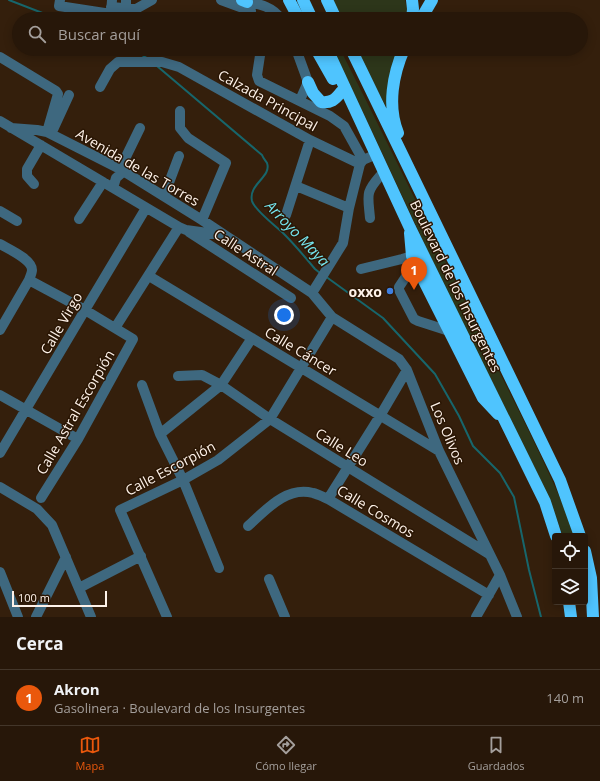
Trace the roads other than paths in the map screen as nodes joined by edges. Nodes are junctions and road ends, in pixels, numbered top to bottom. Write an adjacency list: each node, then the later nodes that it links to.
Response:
1 (60, 0): 11 (street)
2 (152, 0): 10 (street)
3 (221, 0): 9 (street)
4 (289, 0): 13 (highway)
5 (303, 0): 14 (highway)
6 (412, 0): 15 (highway)
7 (432, 0): 16 (highway)
8 (112, 4): 10 (street)
9 (248, 8): 12 (street)
10 (126, 9)
11 (98, 12)
12 (274, 12)
13 (295, 12)
14 (309, 12)
15 (413, 12)
16 (425, 12)
17 (260, 56): 28 (street)
18 (299, 56): 24 (street)
19 (320, 56): 26 (highway)
20 (330, 56): 54 (highway, Boulevard de los Insurgentes)
21 (354, 56): 45 (highway, Boulevard de los Insurgentes)
22 (401, 56): 45 (highway)
23 (2, 59): 33 (street)
24 (308, 82): 26 (highway); 28 (street)
25 (100, 87): 34 (street, Calzada Principal)
26 (341, 92): 37 (highway)
27 (69, 95): 33 (street)
28 (300, 100): 37 (street)
29 (180, 111): 52 (street)
30 (0, 121): 31 (street, Avenida de las Torres)
31 (11, 128): 33 (street, Avenida de las Torres); 35 (street, Avenida de las Torres)
32 (140, 128): 38 (street)
33 (49, 133): 38 (street, Avenida de las Torres)
34 (310, 140): 37 (street, Calzada Principal); 42 (street)
35 (41, 145): 40 (street, Avenida de las Torres); 41 (street)
36 (179, 156): 44 (street)
37 (364, 160): 39 (highway); 47 (street)
38 (122, 170): 43 (street); 44 (street, Avenida de las Torres)
39 (380, 176): 50 (street); 54 (highway)
40 (103, 182): 43 (street, Avenida de las Torres); 51 (street)
41 (34, 184)
42 (296, 186): 47 (street); 49 (street)
43 (113, 188): 46 (street, Avenida de las Torres)
44 (164, 196): 52 (street, Avenida de las Torres)
45 (427, 206): 91 (highway, Boulevard de los Insurgentes)
46 (146, 208): 55 (street, Avenida de las Torres); 64 (street, Calle Virgo)
47 (349, 208): 62 (street)
48 (0, 211): 53 (street)
49 (286, 215)
50 (370, 218)
51 (79, 219)
52 (202, 220): 56 (street, Avenida de las Torres)
53 (17, 221)
54 (408, 224): 58 (highway); 79 (highway, Boulevard de los Insurgentes)
55 (182, 228): 56 (street, Avenida de las Torres); 60 (street); 63 (street, Calle Astral)
56 (225, 236): 62 (street, Avenida de las Torres)
57 (0, 244): 61 (street)
58 (413, 259): 59 (street); 68 (highway); 68 (street)
59 (361, 268)
60 (149, 276): 66 (street); 69 (street, Calle Cáncer)
61 (29, 280): 64 (street); 67 (street)
62 (315, 289): 65 (street, Los Olivos)
63 (291, 298)
64 (84, 310): 66 (street); 76 (street, Calle Virgo)
65 (332, 317): 70 (street, Calle Escorpión); 71 (street, Los Olivos)
66 (115, 328): 81 (street, Calle Astral Escorpión)
67 (0, 330)
68 (449, 331): 79 (highway)
69 (252, 338): 70 (street, Calle Cáncer); 74 (street)
70 (302, 368): 77 (street, Calle Cáncer); 78 (street, Calle Escorpión)
71 (407, 370): 77 (street); 82 (street, Los Olivos)
72 (178, 376): 74 (street, Calle Leo)
73 (142, 384): 80 (street)
74 (222, 385): 78 (street, Calle Leo); 80 (street)
75 (0, 395): 76 (street)
76 (26, 410): 81 (street); 83 (street, Calle Virgo)
77 (380, 416): 82 (street, Calle Cáncer); 84 (street)
78 (270, 419): 84 (street, Calle Leo); 85 (street, Calle Escorpión)
79 (507, 424): 90 (highway, Boulevard de los Insurgentes)
80 (160, 434): 85 (street)
81 (78, 439): 87 (street, Calle Astral Escorpión)
82 (439, 451): 92 (street, Los Olivos)
83 (0, 453)
84 (348, 467): 88 (street); 92 (street, Calle Leo)
85 (183, 480): 93 (street, Calle Escorpión); 96 (street)
86 (0, 486): 94 (street)
87 (41, 498)
88 (328, 498): 89 (street, Calle Cosmos); 101 (street, Calle Cosmos)
89 (248, 526)
90 (555, 533)
91 (579, 533)
92 (489, 554): 98 (street, Los Olivos)
93 (141, 556): 100 (street); 106 (street)
94 (66, 557): 100 (street); 104 (street)
95 (588, 564): 111 (highway)
96 (219, 568)
97 (0, 572): 103 (street)
98 (500, 575): 101 (street); 109 (street, Los Olivos)
99 (269, 579): 107 (street)
100 (79, 588): 105 (street)
101 (489, 595): 108 (street)
102 (569, 605): 110 (highway)
103 (18, 617)
104 (36, 617)
105 (91, 617)
106 (167, 617)
107 (285, 617)
108 (476, 617)
109 (518, 617)
110 (571, 617)
111 (593, 617)

